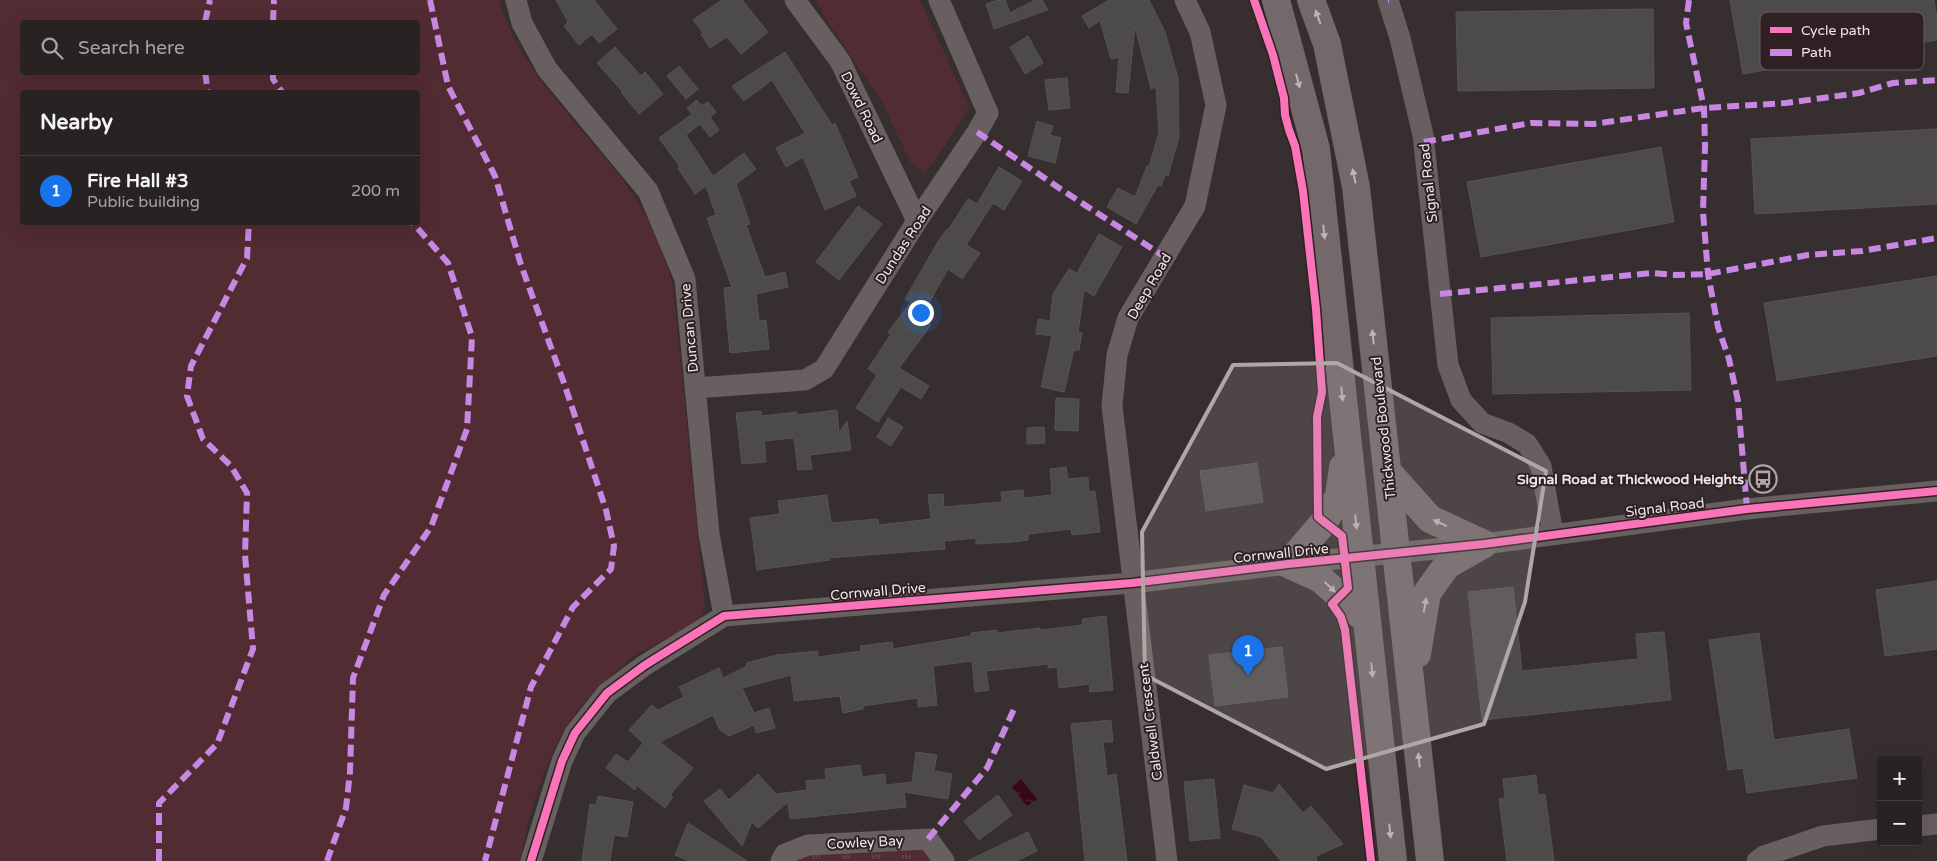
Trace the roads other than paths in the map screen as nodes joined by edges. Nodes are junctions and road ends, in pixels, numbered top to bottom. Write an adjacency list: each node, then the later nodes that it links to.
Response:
1 (516, 0): 9 (street, Duncan Drive)
2 (795, 0): 8 (street, Dowd Road)
3 (939, 0): 8 (street, Dundas Road)
4 (1184, 0): 18 (street, Deep Road)
5 (1276, 0): 10 (main road, one-way to 10)
6 (1311, 0): 11 (main road, Thickwood Boulevard, one-way to 6)
7 (1388, 0): 13 (street, Signal Road)
8 (917, 222): 9 (street, Dundas Road)
9 (695, 388): 19 (street, Duncan Drive)
10 (1347, 439): 16 (main road, one-way to 16); 17 (main road)
11 (1388, 472): 14 (main road, one-way to 11); 15 (main road, Thickwood Boulevard)
12 (1937, 491): 13 (street, Signal Road)
13 (1553, 534): 14 (street, Signal Road)
14 (1484, 544): 15 (street, Signal Road); 21 (main road, one-way to 14)
15 (1396, 552): 16 (street, Cornwall Drive); 21 (main road, Thickwood Boulevard)
16 (1360, 557): 17 (street, Cornwall Drive); 20 (main road)
17 (1288, 564): 18 (street, Cornwall Drive); 20 (main road, one-way to 20)
18 (1132, 583): 19 (street, Cornwall Drive); 28 (street, Caldwell Crescent)
19 (724, 616): 25 (street, Cornwall Drive)
20 (1367, 622): 29 (main road, one-way to 29)
21 (1412, 688): 30 (main road, Thickwood Boulevard, one-way to 21)
22 (1937, 824): 23 (street)
23 (1922, 826)
24 (1877, 829): 31 (street)
25 (531, 861)
26 (781, 861): 27 (street, Cowley Bay)
27 (944, 861)
28 (1166, 861)
29 (1393, 861)
30 (1430, 861)
31 (1757, 861)

